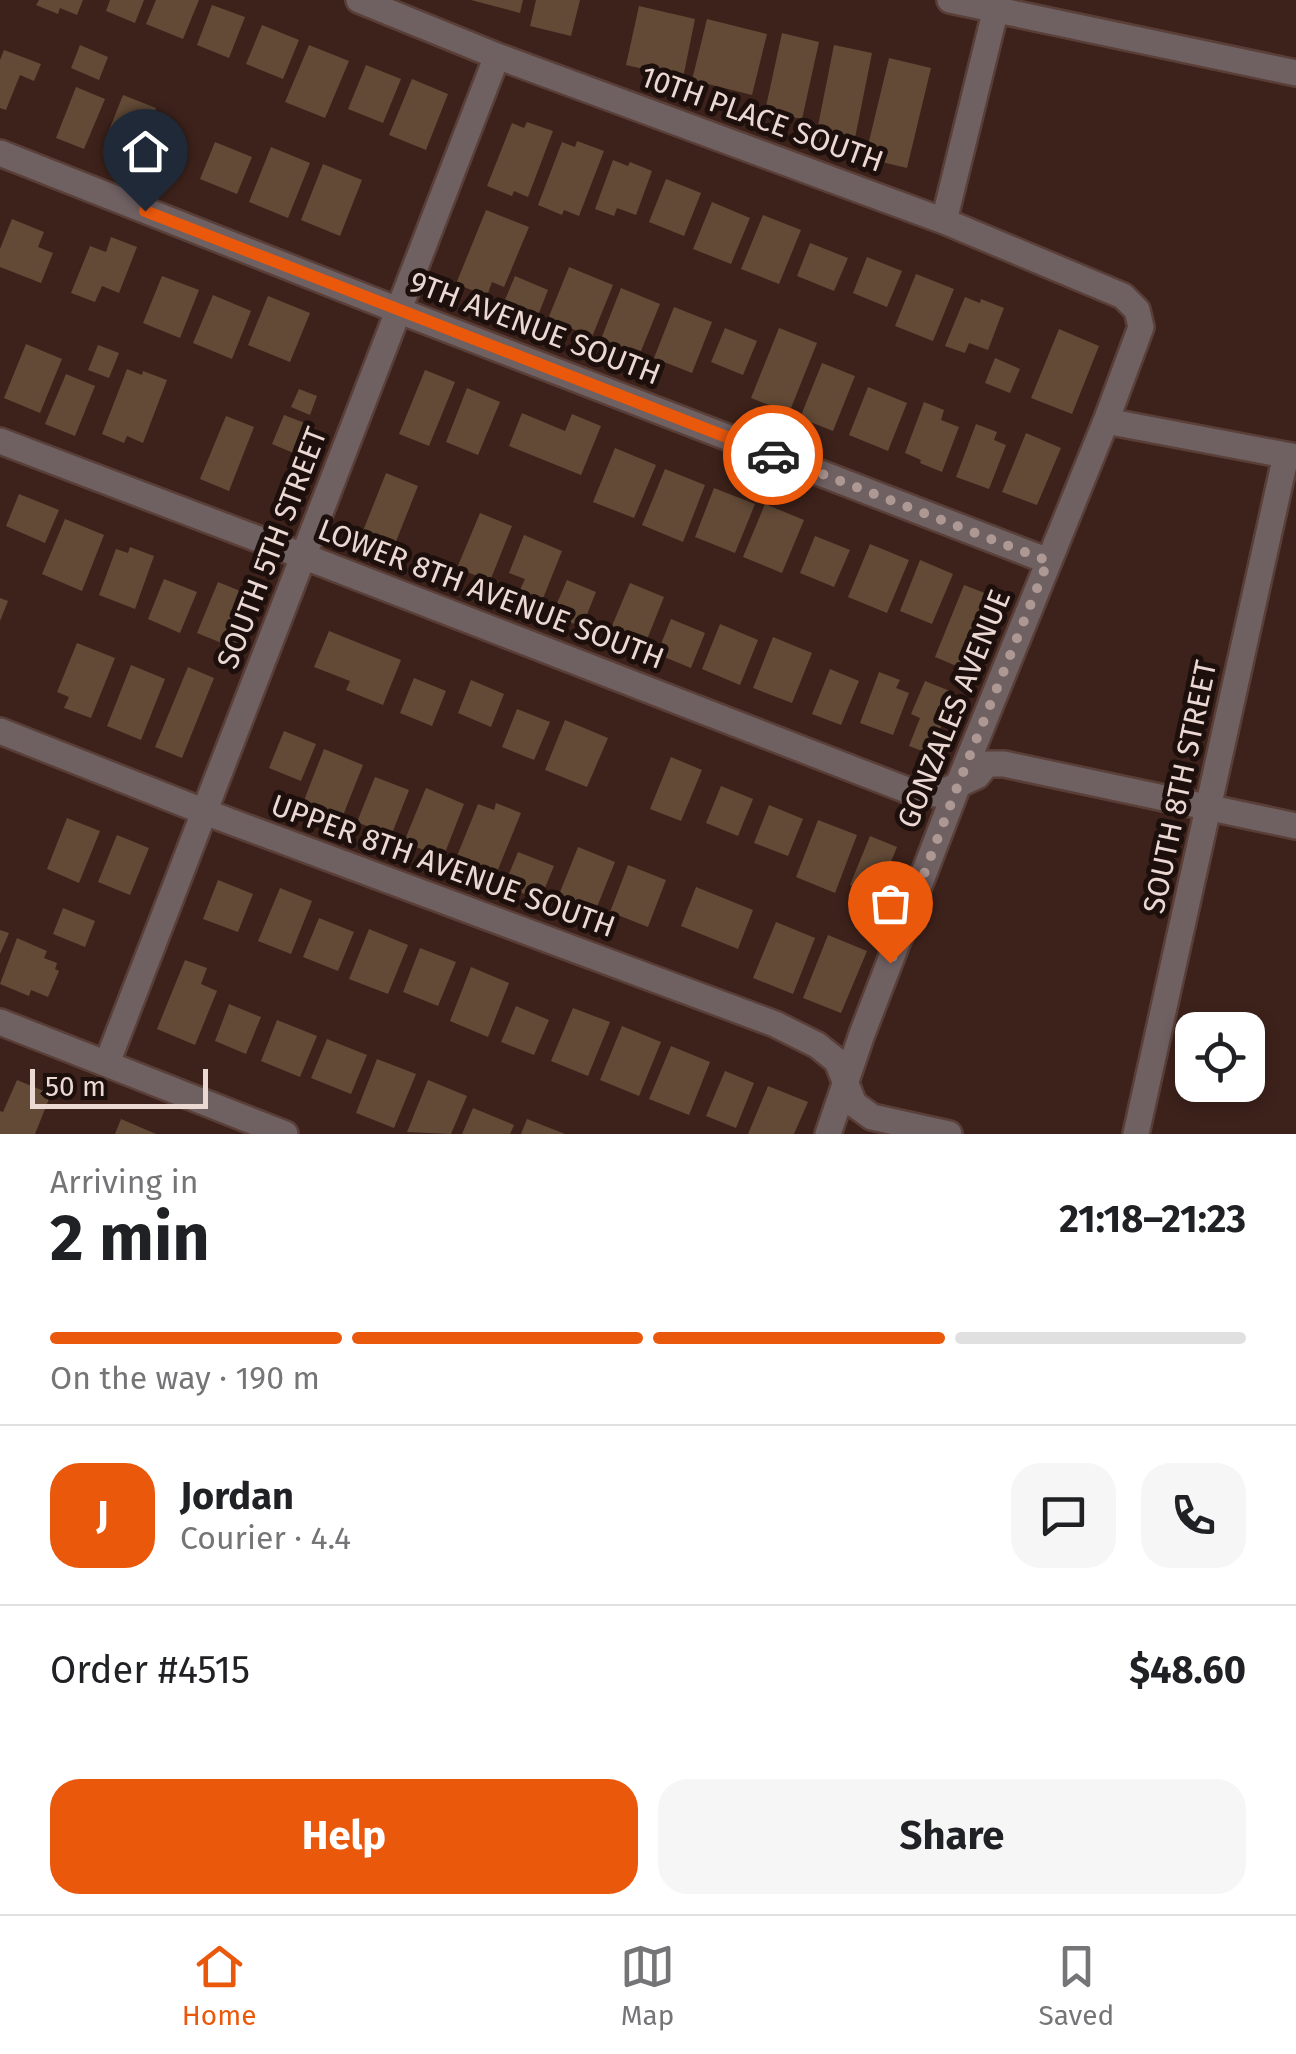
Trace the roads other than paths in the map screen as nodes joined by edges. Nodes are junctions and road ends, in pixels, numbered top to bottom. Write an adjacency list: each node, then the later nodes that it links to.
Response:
1 (359, 0): 4 (street, 10TH PLACE SOUTH)
2 (950, 0): 3 (street)
3 (997, 5): 5 (street); 7 (street)
4 (497, 56): 7 (street, 10TH PLACE SOUTH); 9 (street, SOUTH 5TH STREET)
5 (1296, 72)
6 (0, 154): 9 (street, 9TH AVENUE SOUTH)
7 (944, 221): 8 (street, 10TH PLACE SOUTH)
8 (1136, 310): 10 (street, GONZALES AVENUE)
9 (400, 311): 13 (street, SOUTH 5TH STREET); 14 (street, 9TH AVENUE SOUTH)
10 (1106, 421): 12 (street); 14 (street, GONZALES AVENUE)
11 (0, 441): 13 (street, LOWER 8TH AVENUE SOUTH)
12 (1291, 456): 17 (street, SOUTH 8TH STREET)
13 (304, 556): 16 (street, LOWER 8TH AVENUE SOUTH); 18 (street, SOUTH 5TH STREET)
14 (1048, 561): 16 (street, GONZALES AVENUE)
15 (0, 731): 18 (street, UPPER 8TH AVENUE SOUTH)
16 (958, 785): 17 (street, LOWER 8TH AVENUE SOUTH); 22 (street, GONZALES AVENUE)
17 (1209, 807): 19 (street, LOWER 8TH AVENUE SOUTH); 26 (street, SOUTH 8TH STREET)
18 (205, 812): 21 (street, SOUTH 5TH STREET); 22 (street, UPPER 8TH AVENUE SOUTH)
19 (1296, 826)
20 (0, 1022): 21 (street)
21 (107, 1063): 23 (street)
22 (846, 1082): 24 (street, GONZALES AVENUE); 25 (street, UPPER 8TH AVENUE SOUTH)
23 (285, 1134)
24 (828, 1134)
25 (950, 1134)
26 (1136, 1134)

